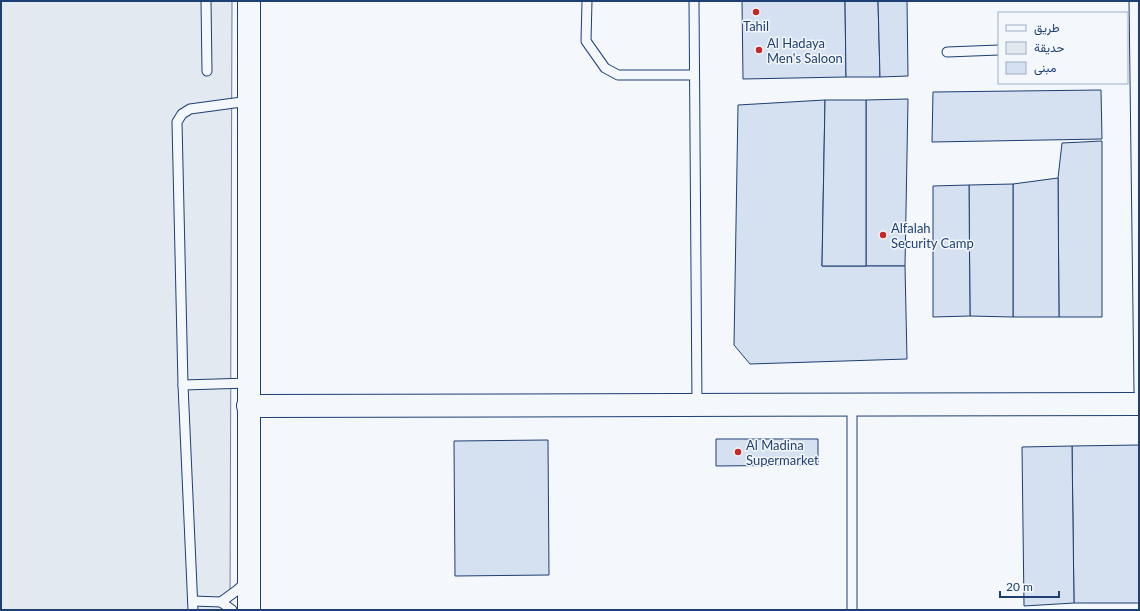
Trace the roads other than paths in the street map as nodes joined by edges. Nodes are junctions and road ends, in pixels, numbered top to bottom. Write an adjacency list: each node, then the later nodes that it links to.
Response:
1 (206, 1): 9 (lane)
2 (249, 1): 11 (street)
3 (587, 1): 10 (lane)
4 (694, 1): 10 (lane)
5 (1134, 1): 6 (lane)
6 (1131, 46): 12 (lane)
7 (998, 50): 8 (lane)
8 (947, 52)
9 (207, 71)
10 (694, 75): 19 (lane)
11 (250, 101): 13 (street); 14 (lane)
12 (1138, 225): 15 (lane)
13 (249, 383): 14 (lane); 18 (street)
14 (183, 384): 22 (lane)
15 (1139, 392)
16 (1139, 404): 17 (street)
17 (852, 405): 19 (street); 25 (lane)
18 (248, 406): 19 (street); 20 (street)
19 (697, 406)
20 (249, 579): 21 (lane); 24 (street)
21 (220, 602): 22 (lane); 23 (lane)
22 (193, 605)
23 (232, 610)
24 (249, 610)
25 (852, 610)

